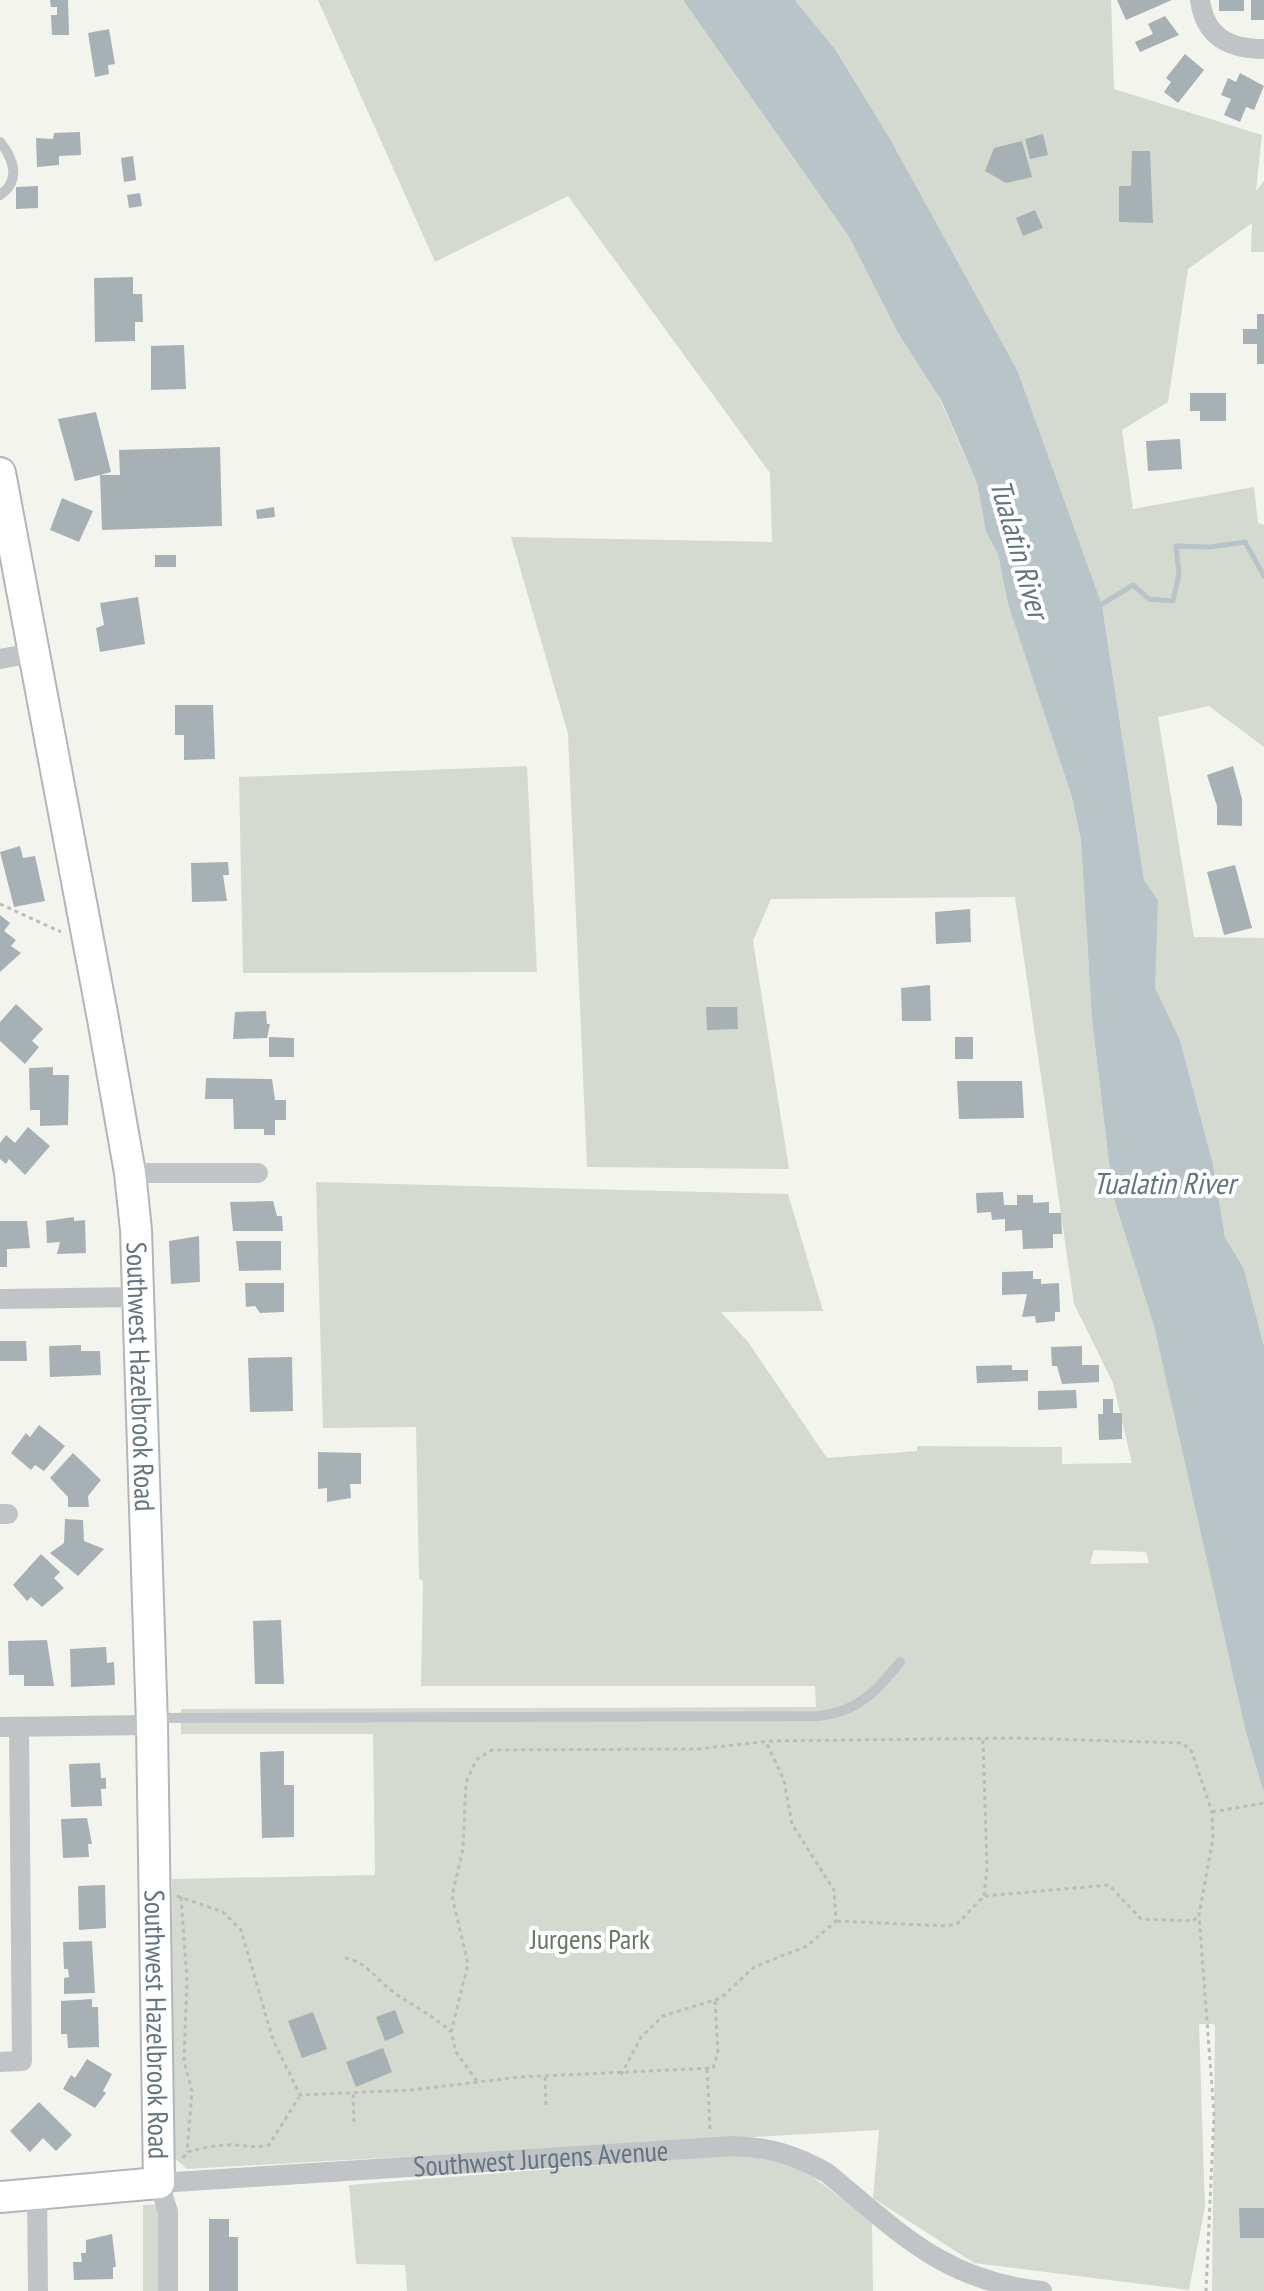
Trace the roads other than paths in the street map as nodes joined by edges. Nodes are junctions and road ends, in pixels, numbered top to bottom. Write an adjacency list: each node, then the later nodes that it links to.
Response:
1 (1200, 0): 2 (street)
2 (1264, 49)
3 (0, 142): 4 (lane)
4 (0, 195)
5 (0, 473): 6 (street, Southwest Hazelbrook Road)
6 (33, 653): 7 (street); 8 (street, Southwest Hazelbrook Road)
7 (0, 659)
8 (130, 1173): 9 (street); 10 (street, Southwest Hazelbrook Road)
9 (258, 1173)
10 (137, 1297): 11 (street); 13 (street, Southwest Hazelbrook Road)
11 (0, 1299)
12 (900, 1662): 13 (lane)
13 (152, 1722): 14 (street); 16 (street, Southwest Hazelbrook Road)
14 (10, 1727): 15 (street)
15 (0, 2062)
16 (168, 2176): 17 (street, Southwest Jurgens Avenue); 20 (street, Southwest Hazelbrook Road); 21 (street, Southwest Jurgens Avenue)
17 (37, 2193): 18 (street, Southwest Jurgens Avenue); 19 (street)
18 (0, 2197)
19 (38, 2291)
20 (168, 2291)
21 (1042, 2291)

